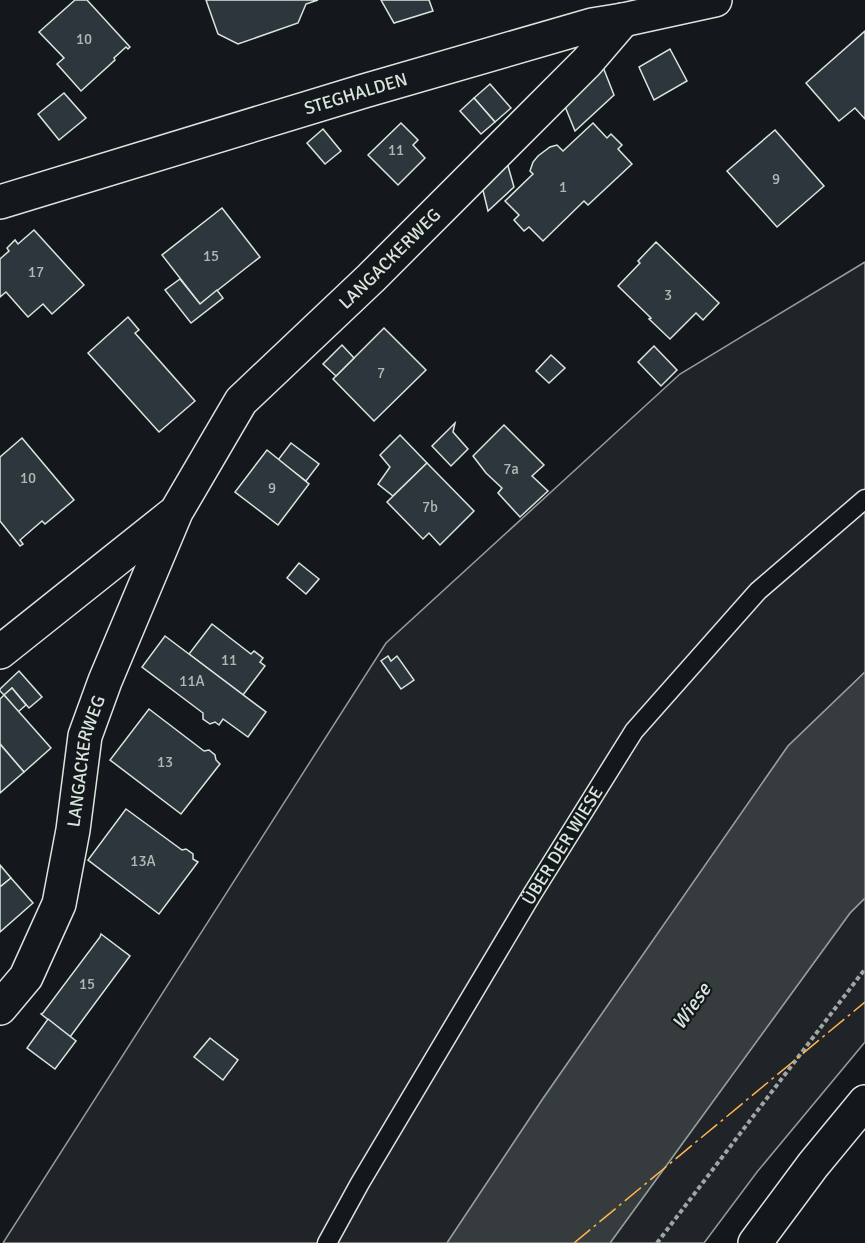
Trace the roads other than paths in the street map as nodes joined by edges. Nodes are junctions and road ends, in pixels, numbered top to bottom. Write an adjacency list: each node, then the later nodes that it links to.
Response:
1 (715, 0): 2 (street, STEGHALDEN)
2 (623, 20): 3 (street, STEGHALDEN); 5 (street, LANGACKERWEG)
3 (0, 202)
4 (865, 499): 9 (lane, ÜBER DER WIESE)
5 (176, 512): 6 (street, LANGACKERWEG); 7 (street, LANGACKERWEG)
6 (0, 652)
7 (0, 1008)
8 (865, 1102): 10 (street)
9 (327, 1243)
10 (755, 1243)

